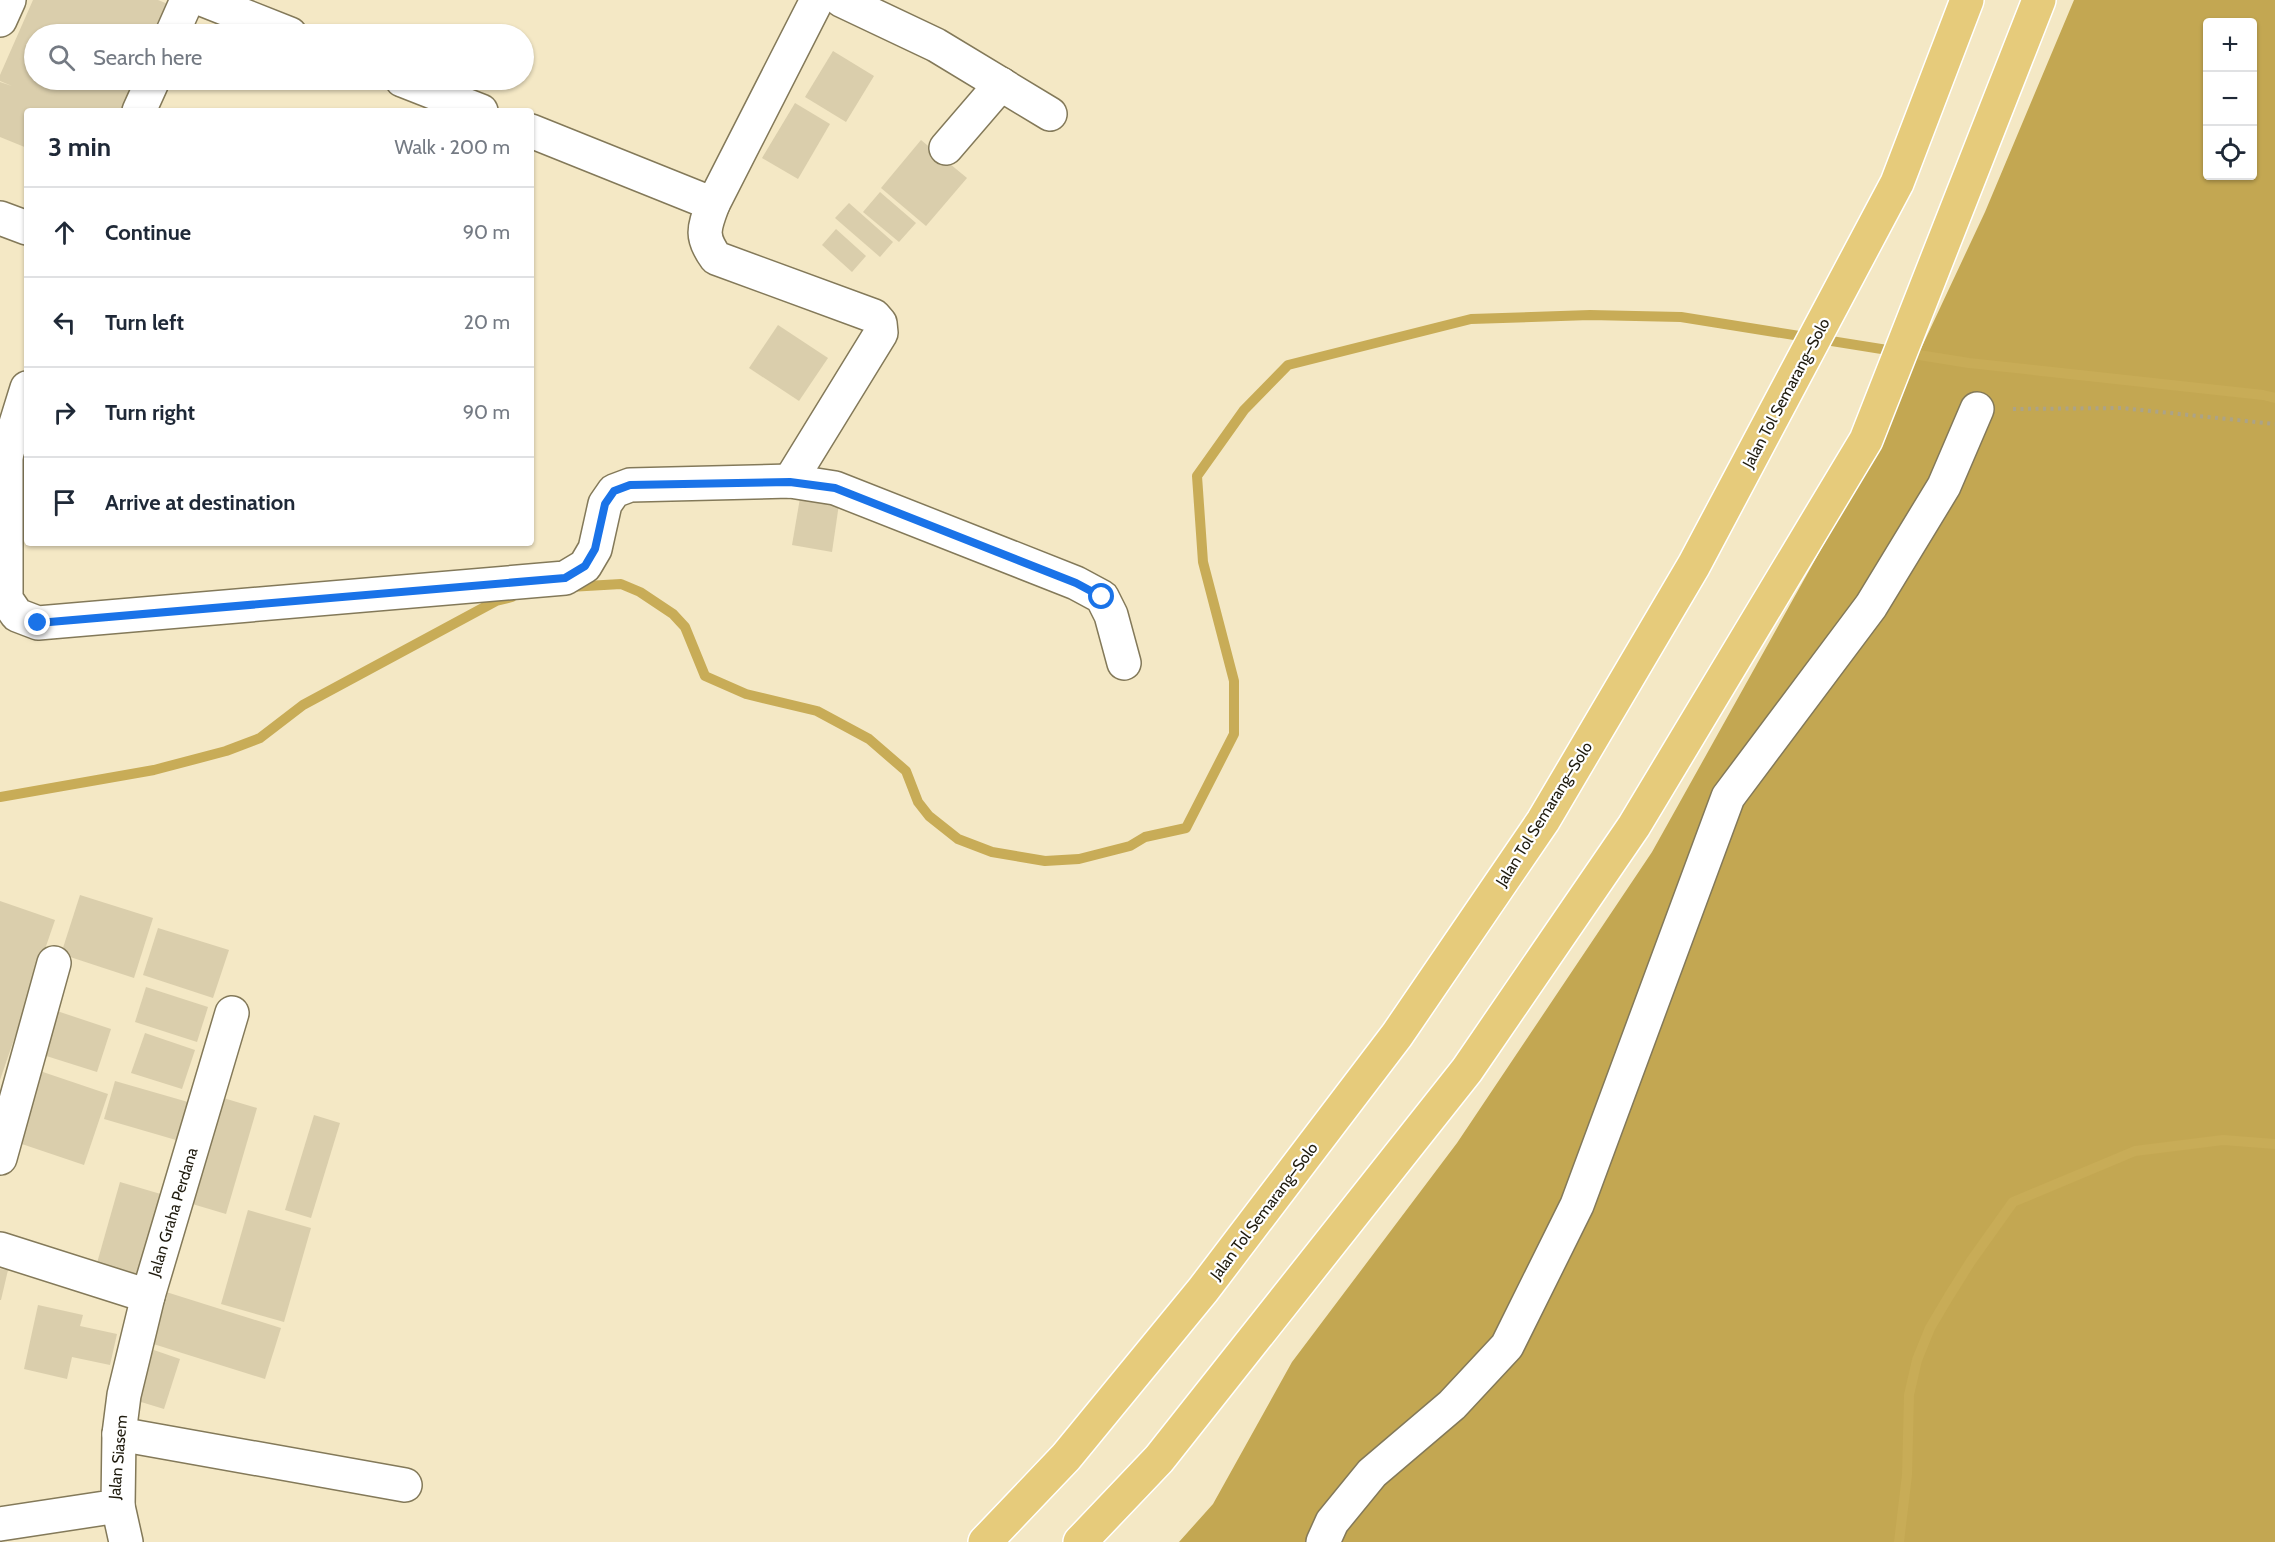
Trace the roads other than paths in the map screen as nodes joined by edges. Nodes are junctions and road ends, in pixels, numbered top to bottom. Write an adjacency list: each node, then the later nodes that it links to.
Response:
1 (9, 0): 8 (street)
2 (188, 0): 9 (street)
3 (204, 0): 10 (street)
4 (817, 0): 19 (street)
5 (841, 0): 11 (street)
6 (1968, 0): 37 (highway, Jalan Tol Semarang–Solo)
7 (2039, 0): 38 (highway)
8 (0, 20)
9 (177, 24)
10 (265, 24)
11 (1001, 84): 16 (street); 18 (street)
12 (149, 90): 14 (street)
13 (427, 90): 15 (street)
14 (141, 108)
15 (473, 108)
16 (1050, 114)
17 (534, 132): 19 (street)
18 (946, 148)
19 (713, 204): 25 (street)
20 (0, 218): 21 (street)
21 (24, 227)
22 (24, 397): 24 (street)
23 (1977, 410): 39 (street)
24 (3, 459): 25 (street)
25 (790, 482): 26 (street)
26 (1124, 663)
27 (54, 963): 29 (street)
28 (232, 1013): 31 (street, Jalan Graha Perdana)
29 (0, 1158)
30 (0, 1249): 31 (street, Jalan Graha Perdana)
31 (148, 1296): 32 (street, Jalan Siasem)
32 (119, 1434): 33 (street); 34 (street, Jalan Siasem)
33 (405, 1485)
34 (118, 1506): 35 (street, Jalan Siasem); 36 (street)
35 (0, 1524)
36 (126, 1542)
37 (985, 1542)
38 (1080, 1542)
39 (1323, 1542)

